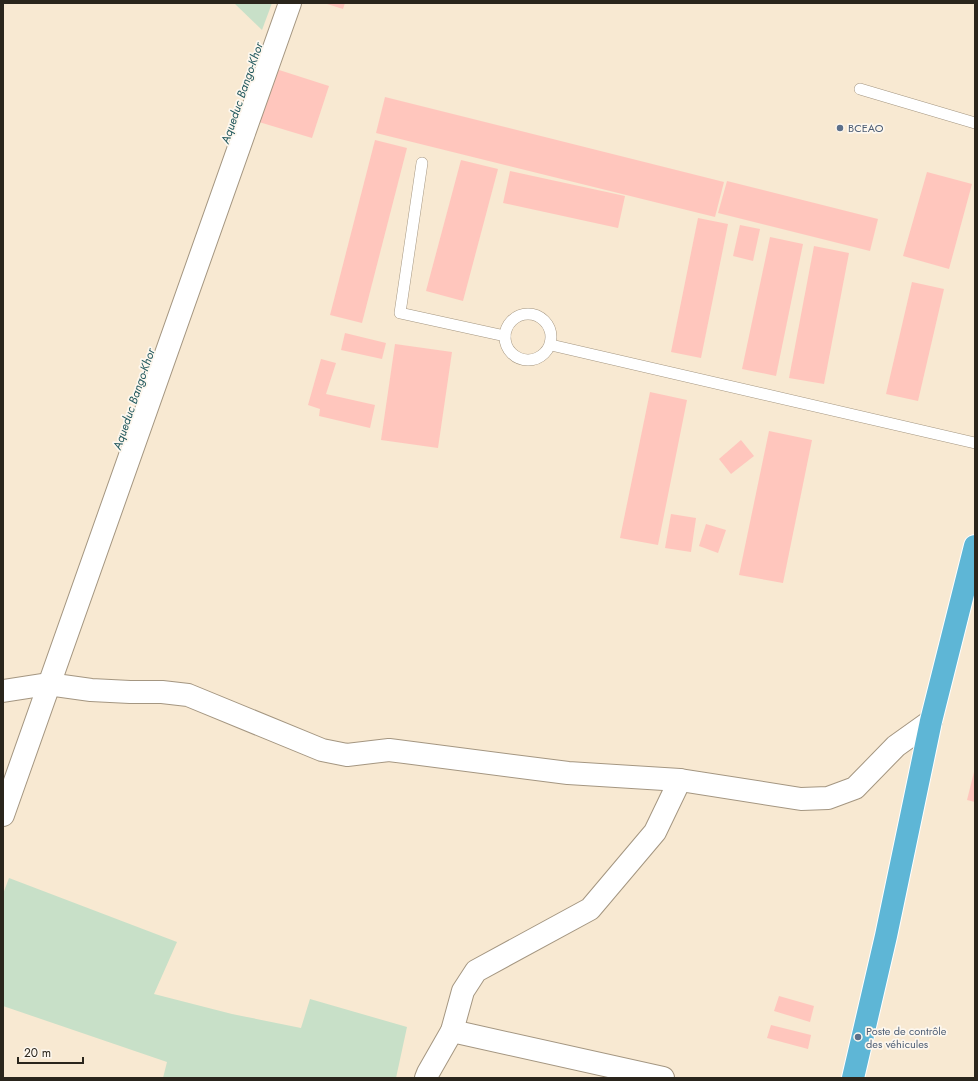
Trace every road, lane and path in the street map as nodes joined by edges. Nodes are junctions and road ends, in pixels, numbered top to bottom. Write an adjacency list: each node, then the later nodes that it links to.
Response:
1 (290, 3): 9 (street)
2 (860, 89): 3 (lane)
3 (975, 123)
4 (422, 163): 5 (lane)
5 (505, 336): 6 (lane); 6 (lane)
6 (551, 345): 7 (lane)
7 (975, 443)
8 (975, 546): 11 (highway)
9 (48, 684): 10 (street); 12 (street); 13 (street)
10 (3, 691)
11 (931, 721): 12 (street); 17 (highway)
12 (680, 780): 14 (street)
13 (3, 816)
14 (452, 1031): 15 (street); 16 (street)
15 (426, 1078)
16 (663, 1078)
17 (853, 1078)

